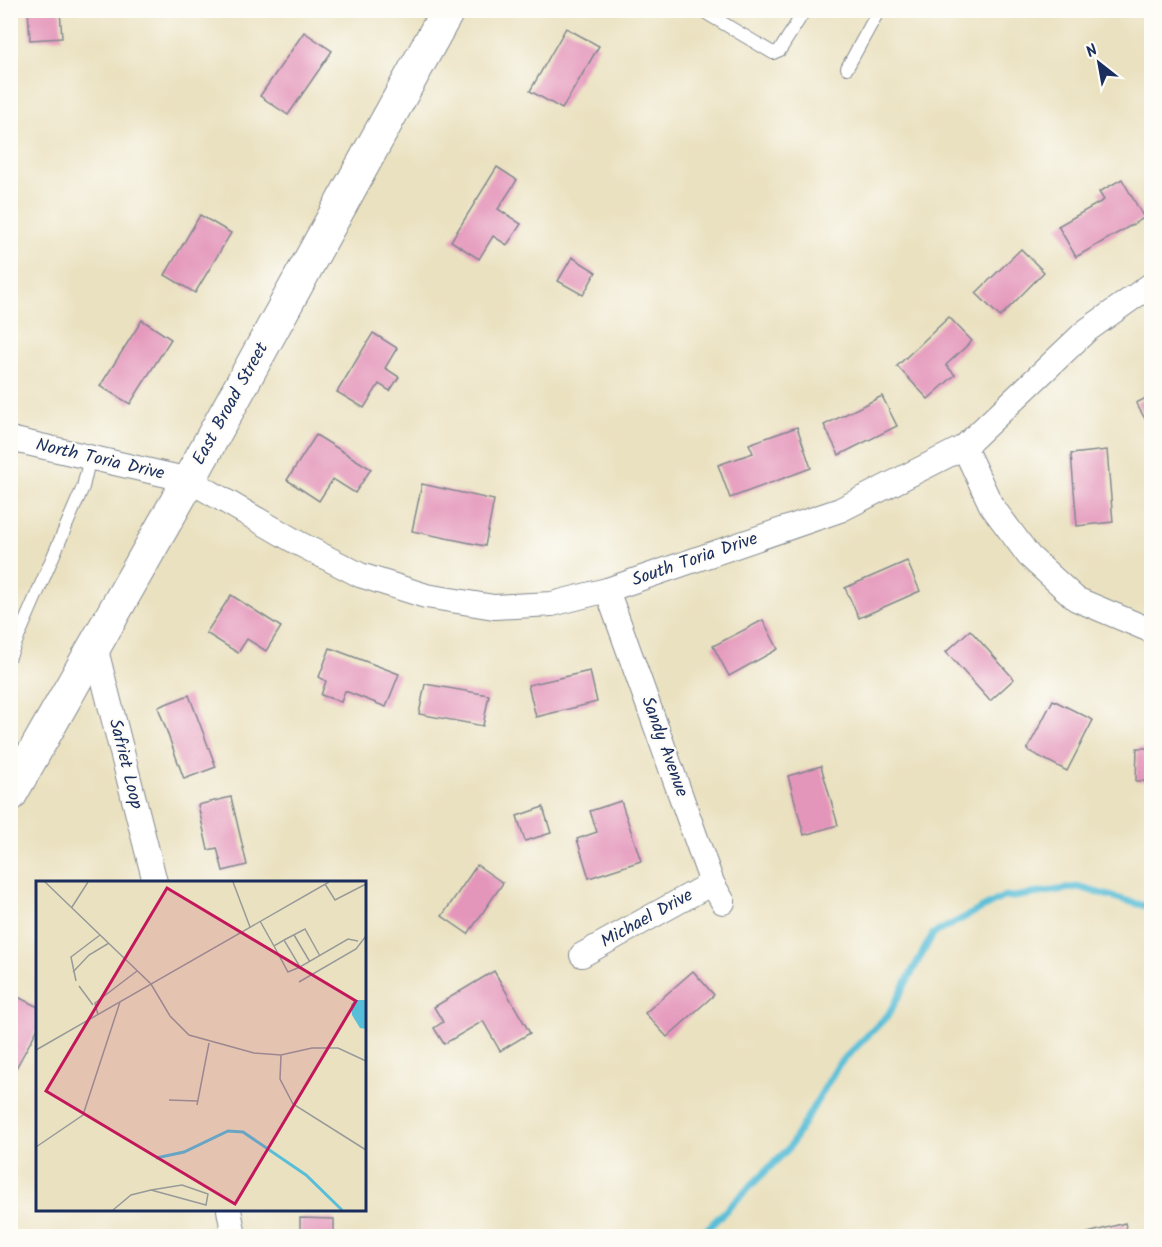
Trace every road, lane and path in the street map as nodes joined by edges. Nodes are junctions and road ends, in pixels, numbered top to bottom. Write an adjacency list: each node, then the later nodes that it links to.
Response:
1 (448, 10): 10 (main road, East Broad Street)
2 (701, 10): 3 (lane)
3 (805, 10)
4 (879, 10): 5 (lane)
5 (847, 68)
6 (1152, 284): 8 (street, South Toria Drive)
7 (10, 439): 9 (street, North Toria Drive)
8 (964, 447): 11 (street, South Toria Drive); 12 (street)
9 (90, 457): 10 (street, North Toria Drive); 14 (lane)
10 (189, 480): 11 (street, South Toria Drive); 13 (main road, East Broad Street)
11 (607, 590): 17 (street, Sandy Avenue)
12 (1152, 631)
13 (95, 646): 15 (main road, East Broad Street); 16 (street, Safriet Loop)
14 (10, 656)
15 (10, 795)
16 (155, 881)
17 (717, 893): 18 (street, Michael Drive)
18 (582, 955)
19 (229, 1211): 20 (street)
20 (234, 1236)

